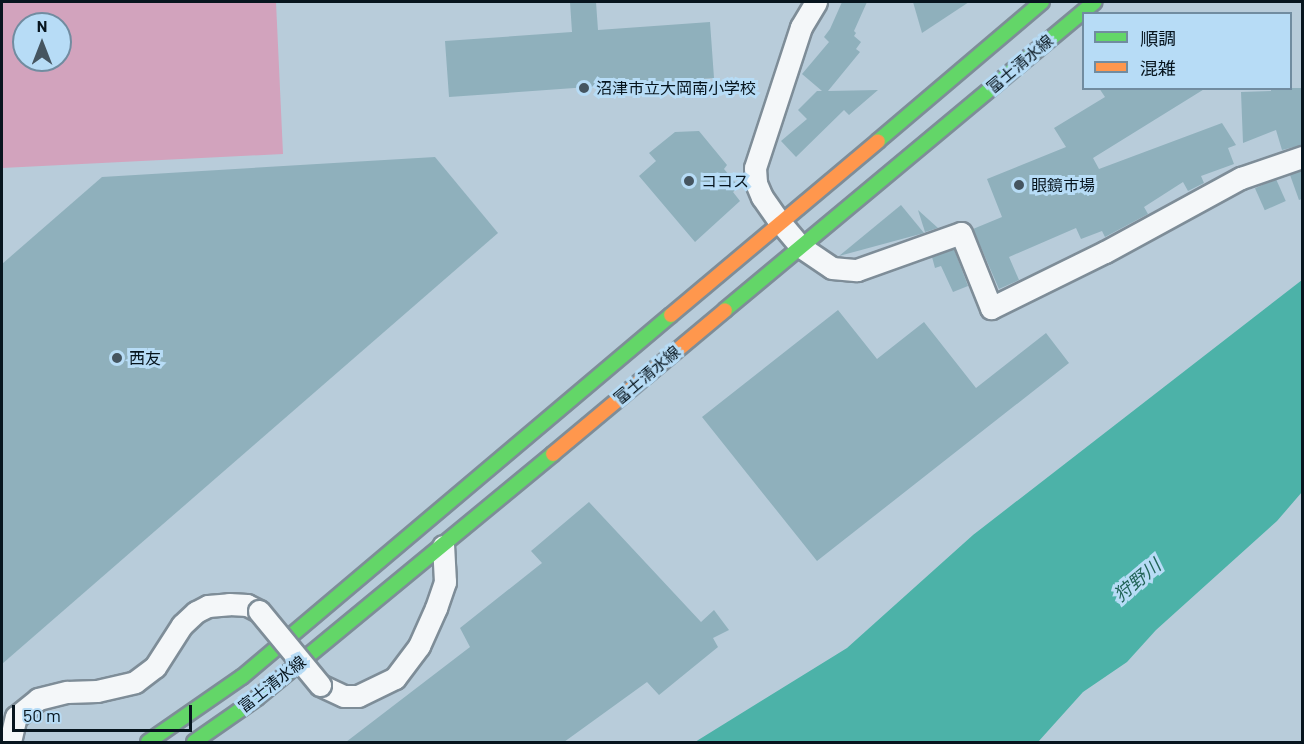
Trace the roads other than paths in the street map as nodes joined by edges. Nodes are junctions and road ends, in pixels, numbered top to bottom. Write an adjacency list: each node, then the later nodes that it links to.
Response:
1 (816, 2): 7 (street)
2 (1042, 2): 7 (main road, 富士清水線)
3 (1095, 2): 4 (main road, 富士清水線)
4 (1083, 12)
5 (1082, 13): 8 (main road, 富士清水線)
6 (1302, 157): 8 (street)
7 (779, 221): 8 (street); 11 (main road, 富士清水線)
8 (801, 247): 9 (main road, 富士清水線)
9 (443, 546): 10 (street, bridge); 12 (main road, 富士清水線)
10 (10, 742)
11 (148, 742)
12 (194, 742)

